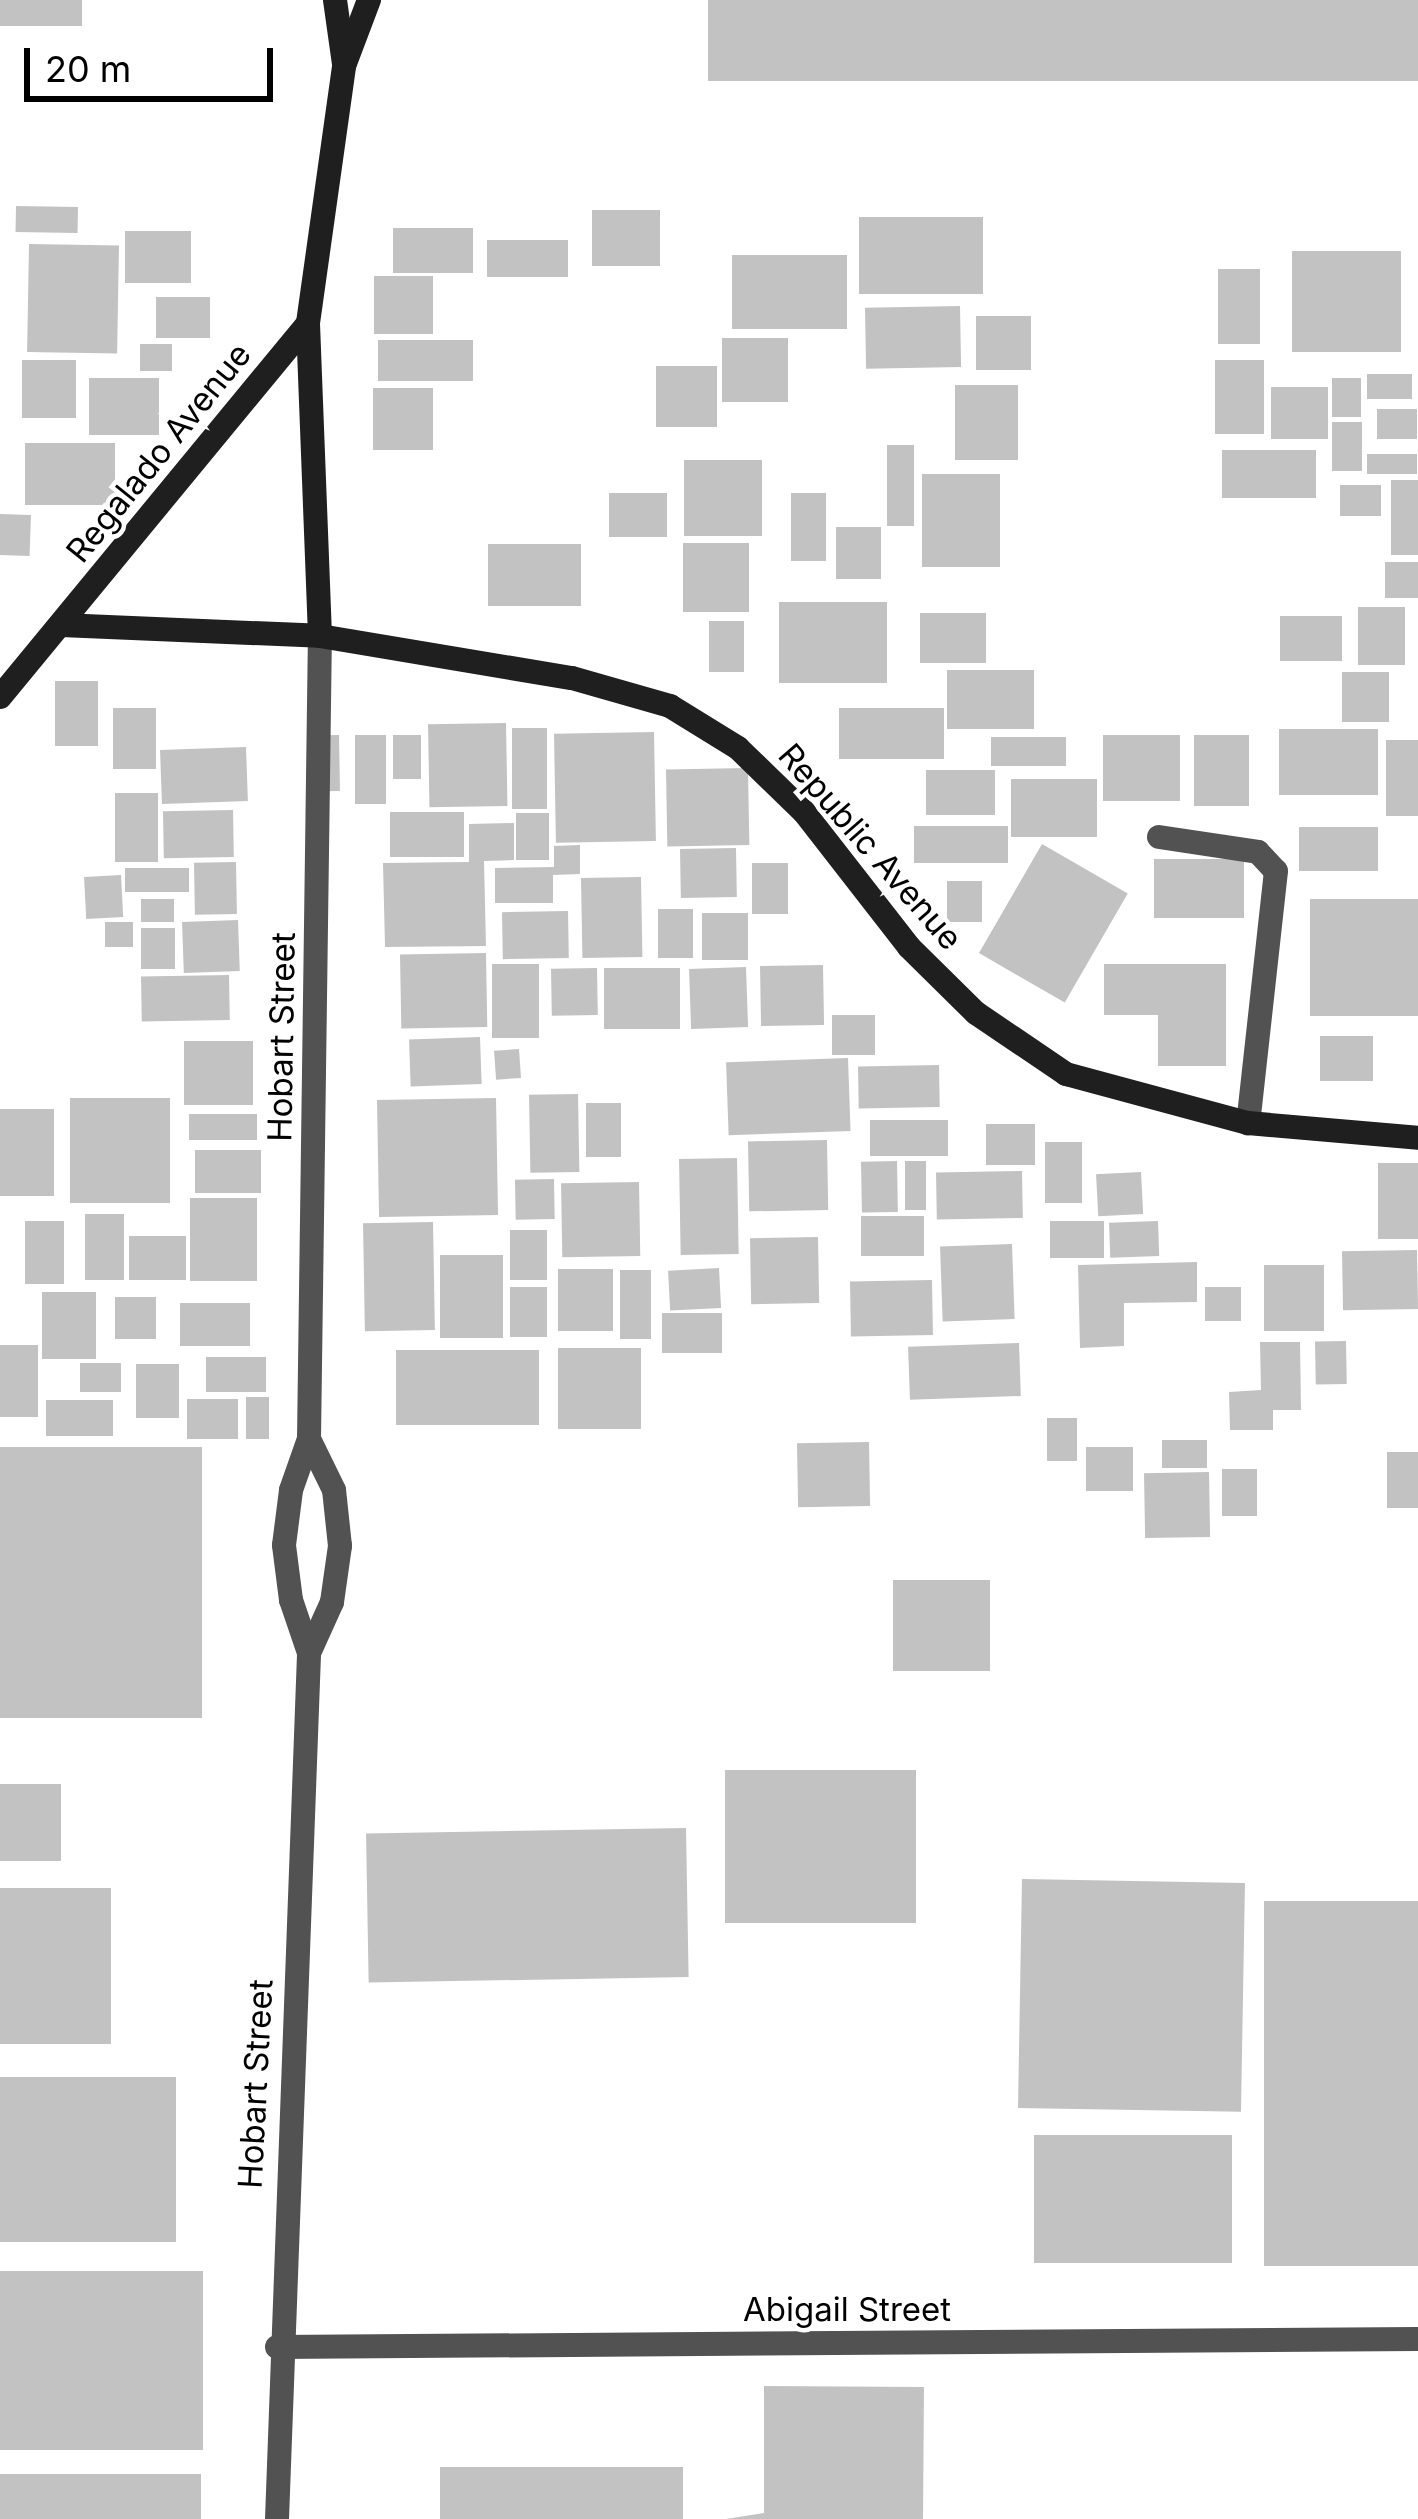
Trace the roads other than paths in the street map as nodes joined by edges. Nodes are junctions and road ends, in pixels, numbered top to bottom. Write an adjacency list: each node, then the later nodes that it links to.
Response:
1 (335, 0): 3 (main road)
2 (369, 0): 3 (main road)
3 (344, 66): 4 (main road)
4 (308, 323): 5 (main road, Regalado Avenue); 6 (main road)
5 (61, 626): 6 (main road, Republic Avenue); 7 (main road)
6 (320, 637): 9 (main road, Republic Avenue); 11 (street, Hobart Street)
7 (0, 697)
8 (1159, 837): 9 (street)
9 (1248, 1123): 10 (main road, Republic Avenue)
10 (1418, 1138)
11 (310, 1439): 12 (street, Hobart Street); 12 (street, Hobart Street)
12 (310, 1653): 14 (street, Hobart Street)
13 (1418, 2339): 14 (street, Abigail Street)
14 (277, 2347): 15 (street, Hobart Street)
15 (277, 2519)

